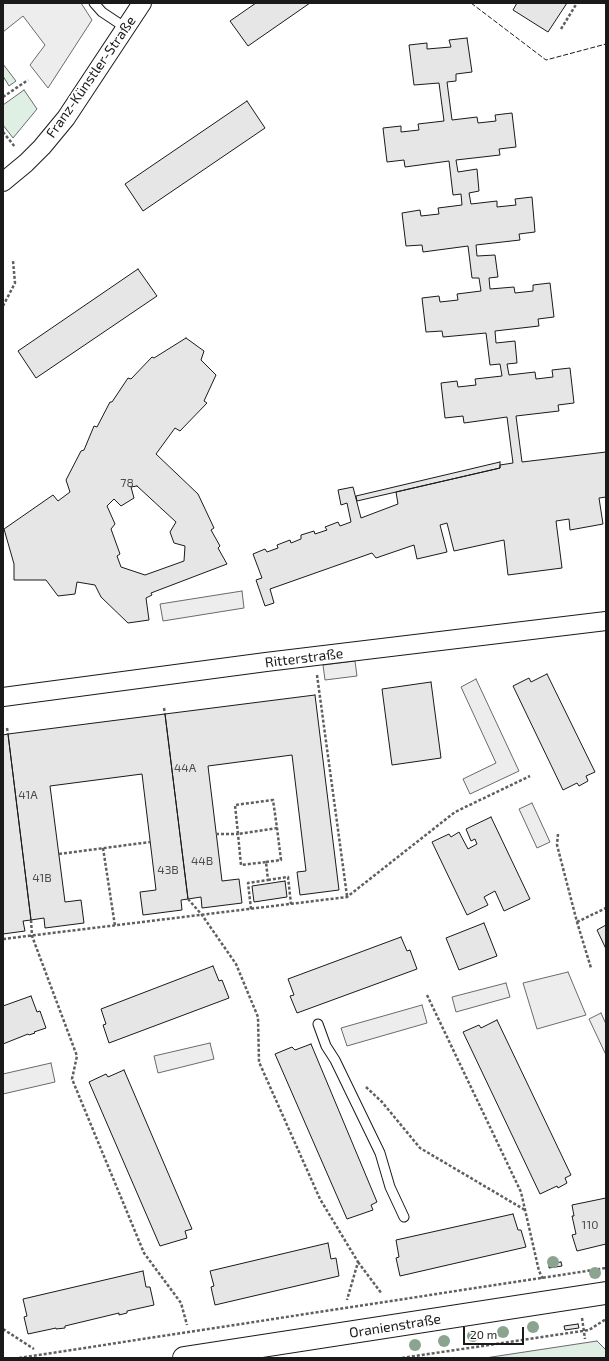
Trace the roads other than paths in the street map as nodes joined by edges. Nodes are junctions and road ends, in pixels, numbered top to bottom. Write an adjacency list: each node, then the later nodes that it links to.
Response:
1 (94, 3): 3 (lane)
2 (142, 3): 3 (street, Franz-Künstler-Straße)
3 (126, 28): 4 (street, Franz-Künstler-Straße)
4 (3, 182)
5 (606, 621): 6 (street, Ritterstraße)
6 (3, 696)
7 (318, 1024): 8 (lane)
8 (404, 1217)
9 (606, 1293): 10 (main road, Oranienstraße)
10 (184, 1358)

